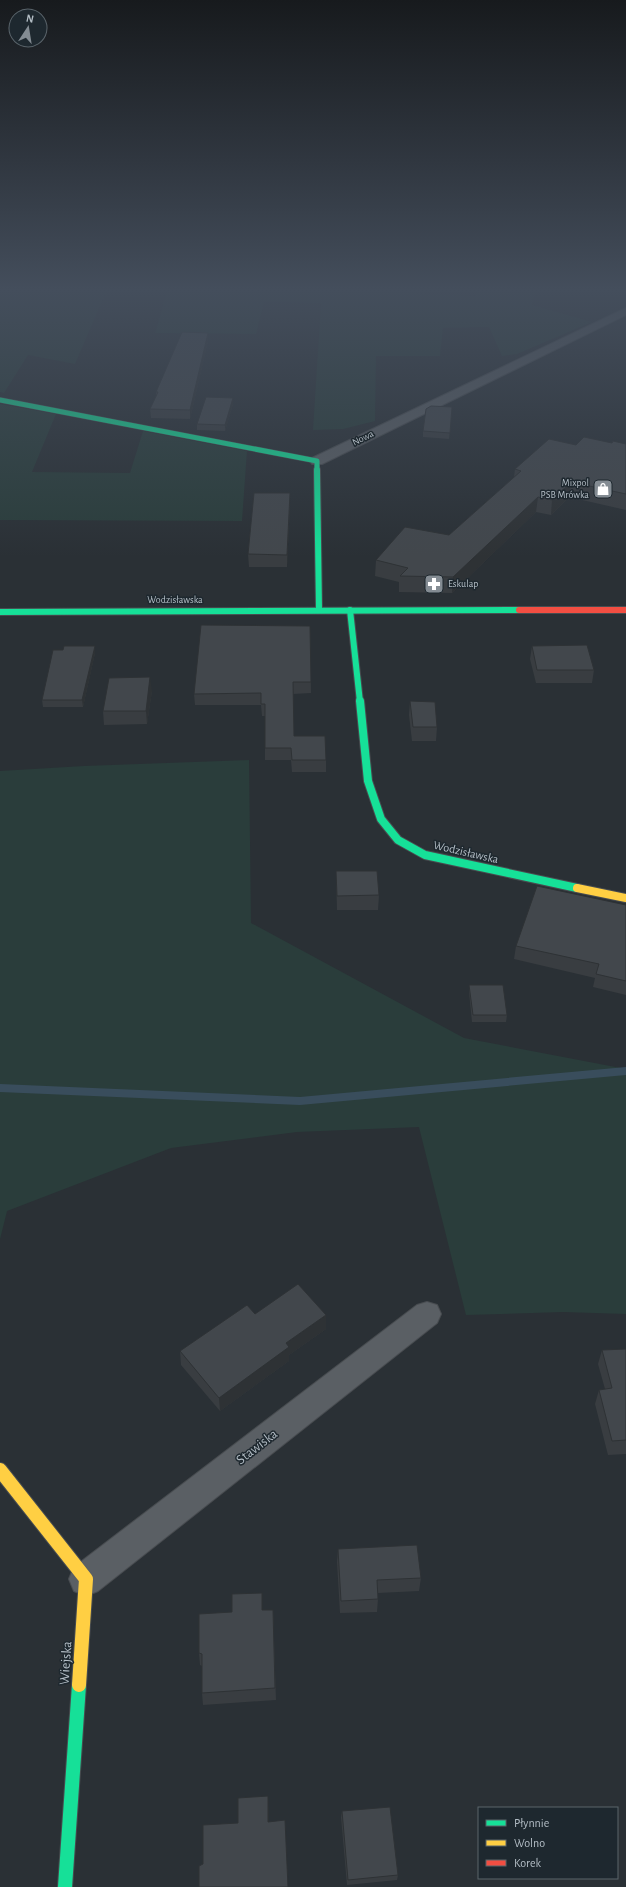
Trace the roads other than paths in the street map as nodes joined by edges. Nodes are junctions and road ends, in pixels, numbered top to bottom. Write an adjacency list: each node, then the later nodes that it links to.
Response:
1 (484, 380): 3 (street, Nowa)
2 (0, 400): 3 (street)
3 (317, 461): 4 (street)
4 (319, 610): 5 (street, Wodzisławska); 7 (street, Wodzisławska)
5 (350, 610): 6 (street, Wodzisławska); 8 (street, Wodzisławska)
6 (626, 610)
7 (0, 612)
8 (626, 898)
9 (427, 1314): 11 (street, Stawiska)
10 (0, 1470): 11 (street)
11 (86, 1579): 12 (street, Wiejska)
12 (65, 1887)

